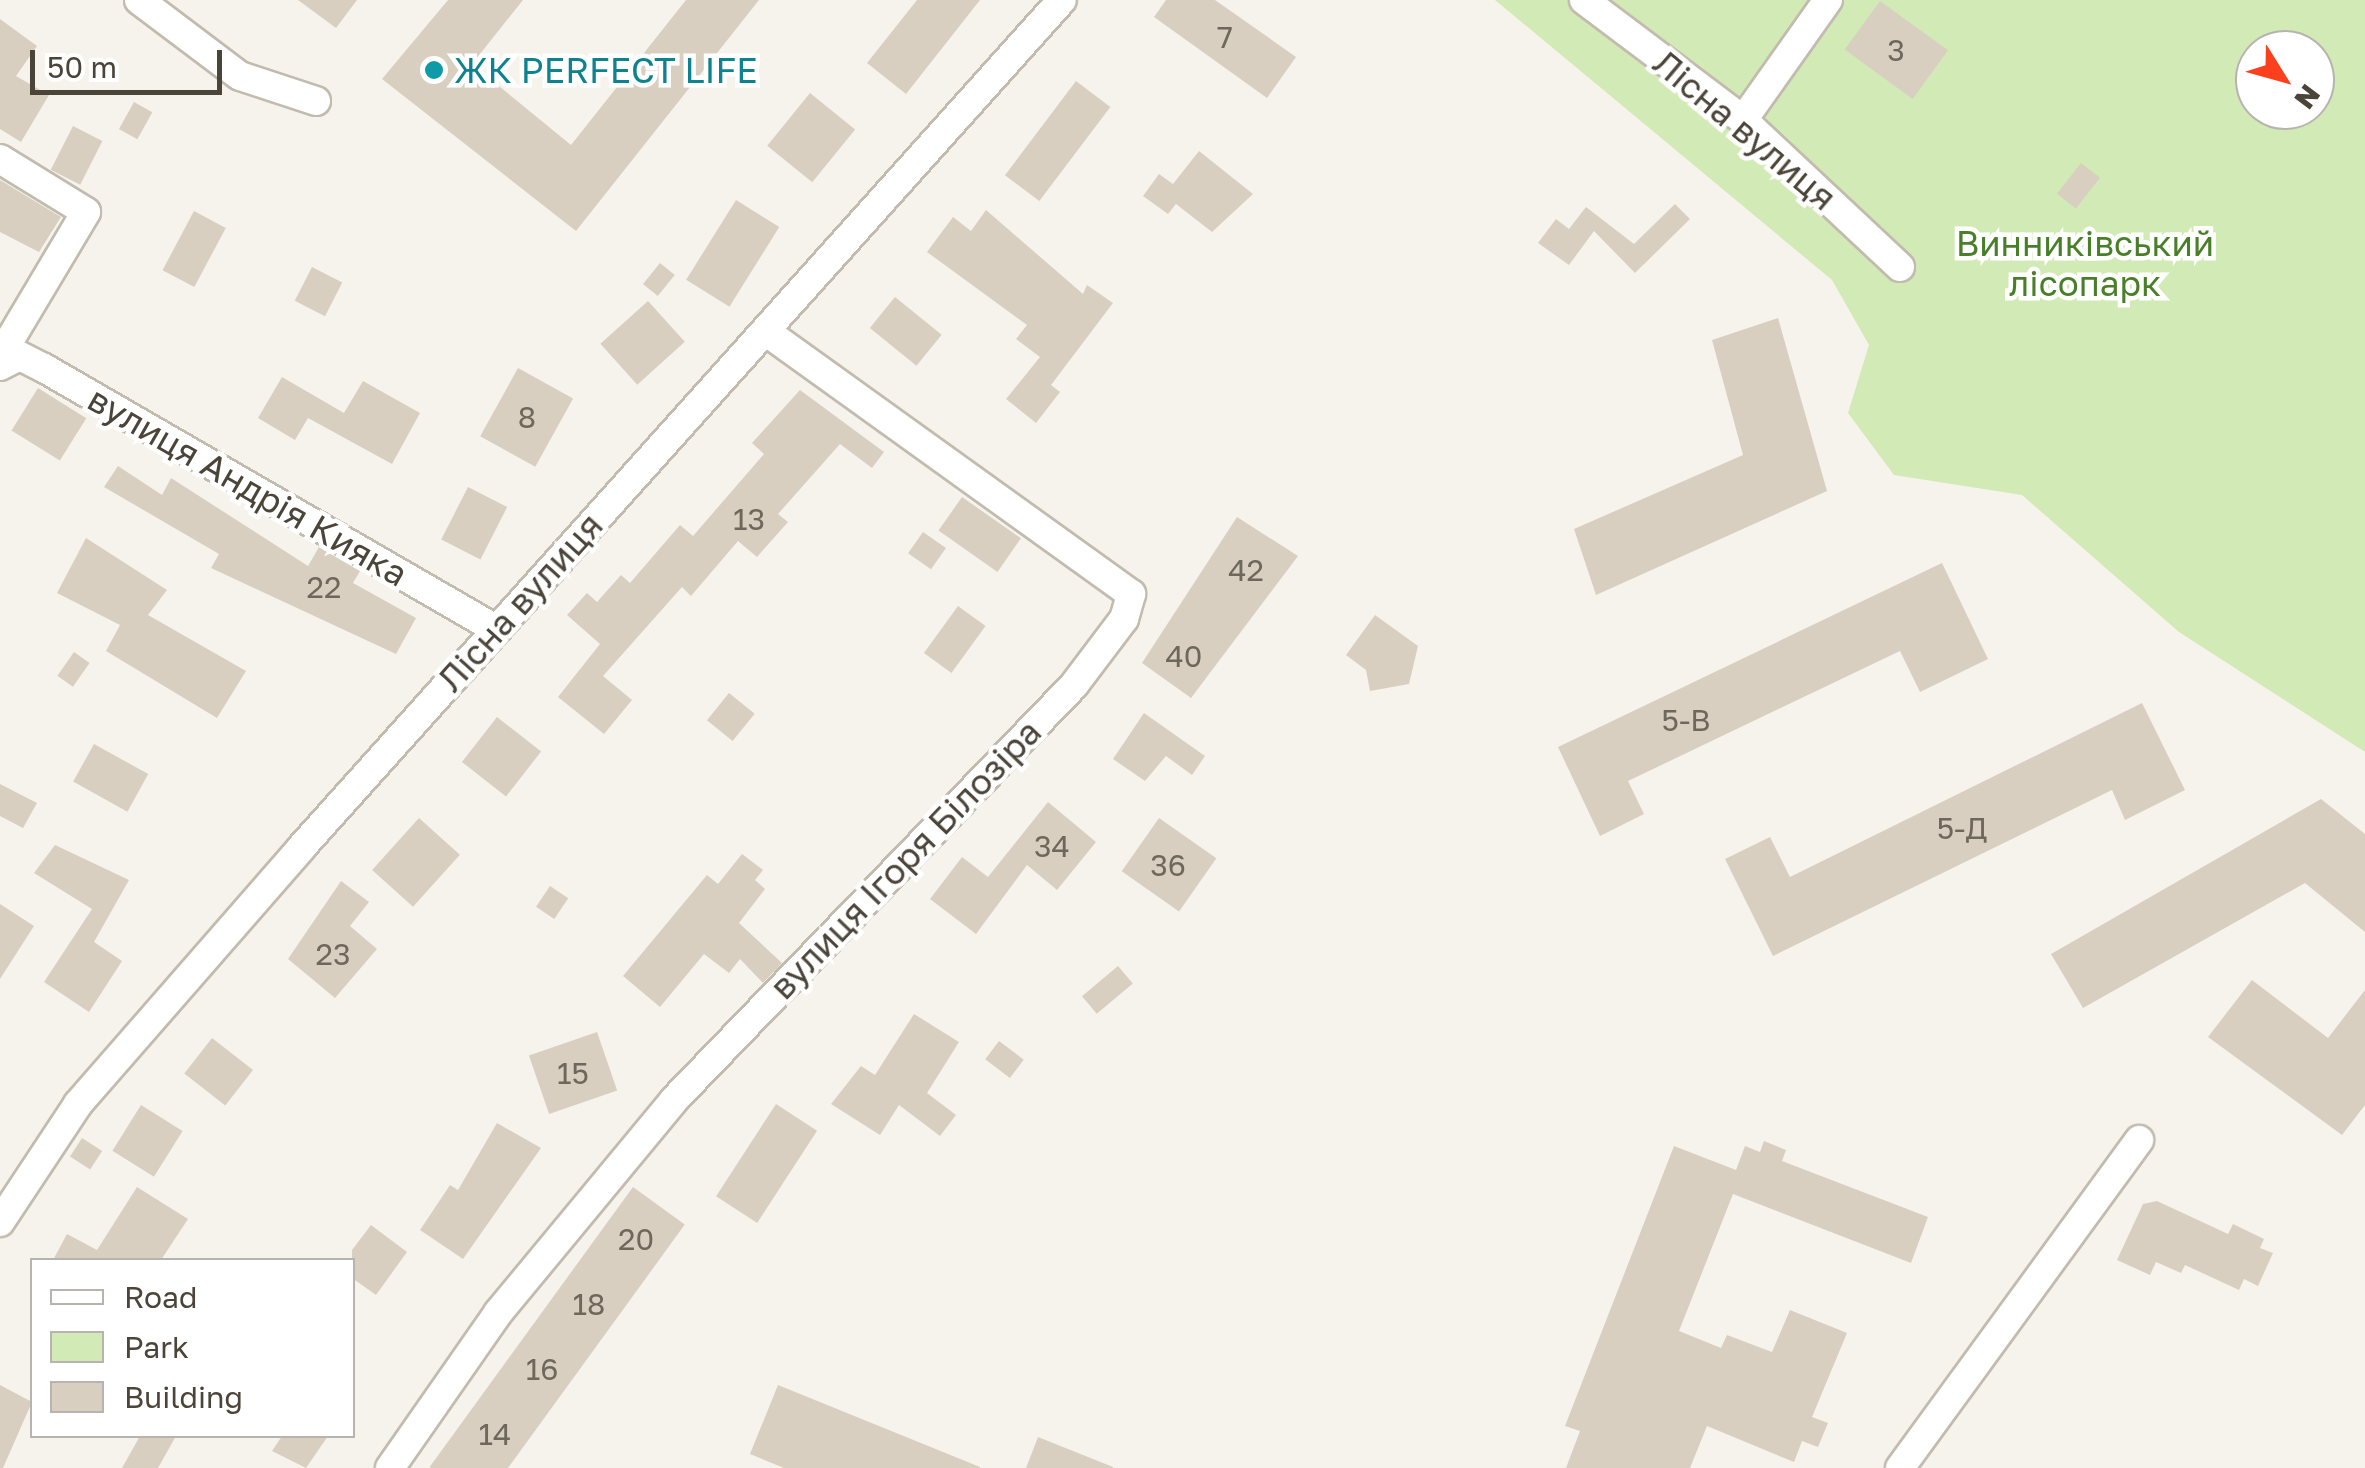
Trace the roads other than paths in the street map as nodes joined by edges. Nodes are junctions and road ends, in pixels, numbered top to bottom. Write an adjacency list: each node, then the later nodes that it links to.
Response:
1 (139, 0): 5 (street)
2 (1062, 0): 9 (street, Лісна вулиця)
3 (1584, 0): 6 (street, Лісна вулиця)
4 (1828, 0): 6 (street)
5 (316, 102)
6 (1743, 120): 8 (street, Лісна вулиця)
7 (0, 159): 10 (street)
8 (1900, 267)
9 (768, 333): 12 (street, Лісна вулиця); 15 (street, вулиця Ігоря Білозіра)
10 (0, 356)
11 (0, 366): 12 (street, вулиця Андрія Кияка)
12 (494, 628): 14 (street, Лісна вулиця)
13 (2139, 1140): 16 (street)
14 (5, 1203)
15 (390, 1468)
16 (1900, 1468)

